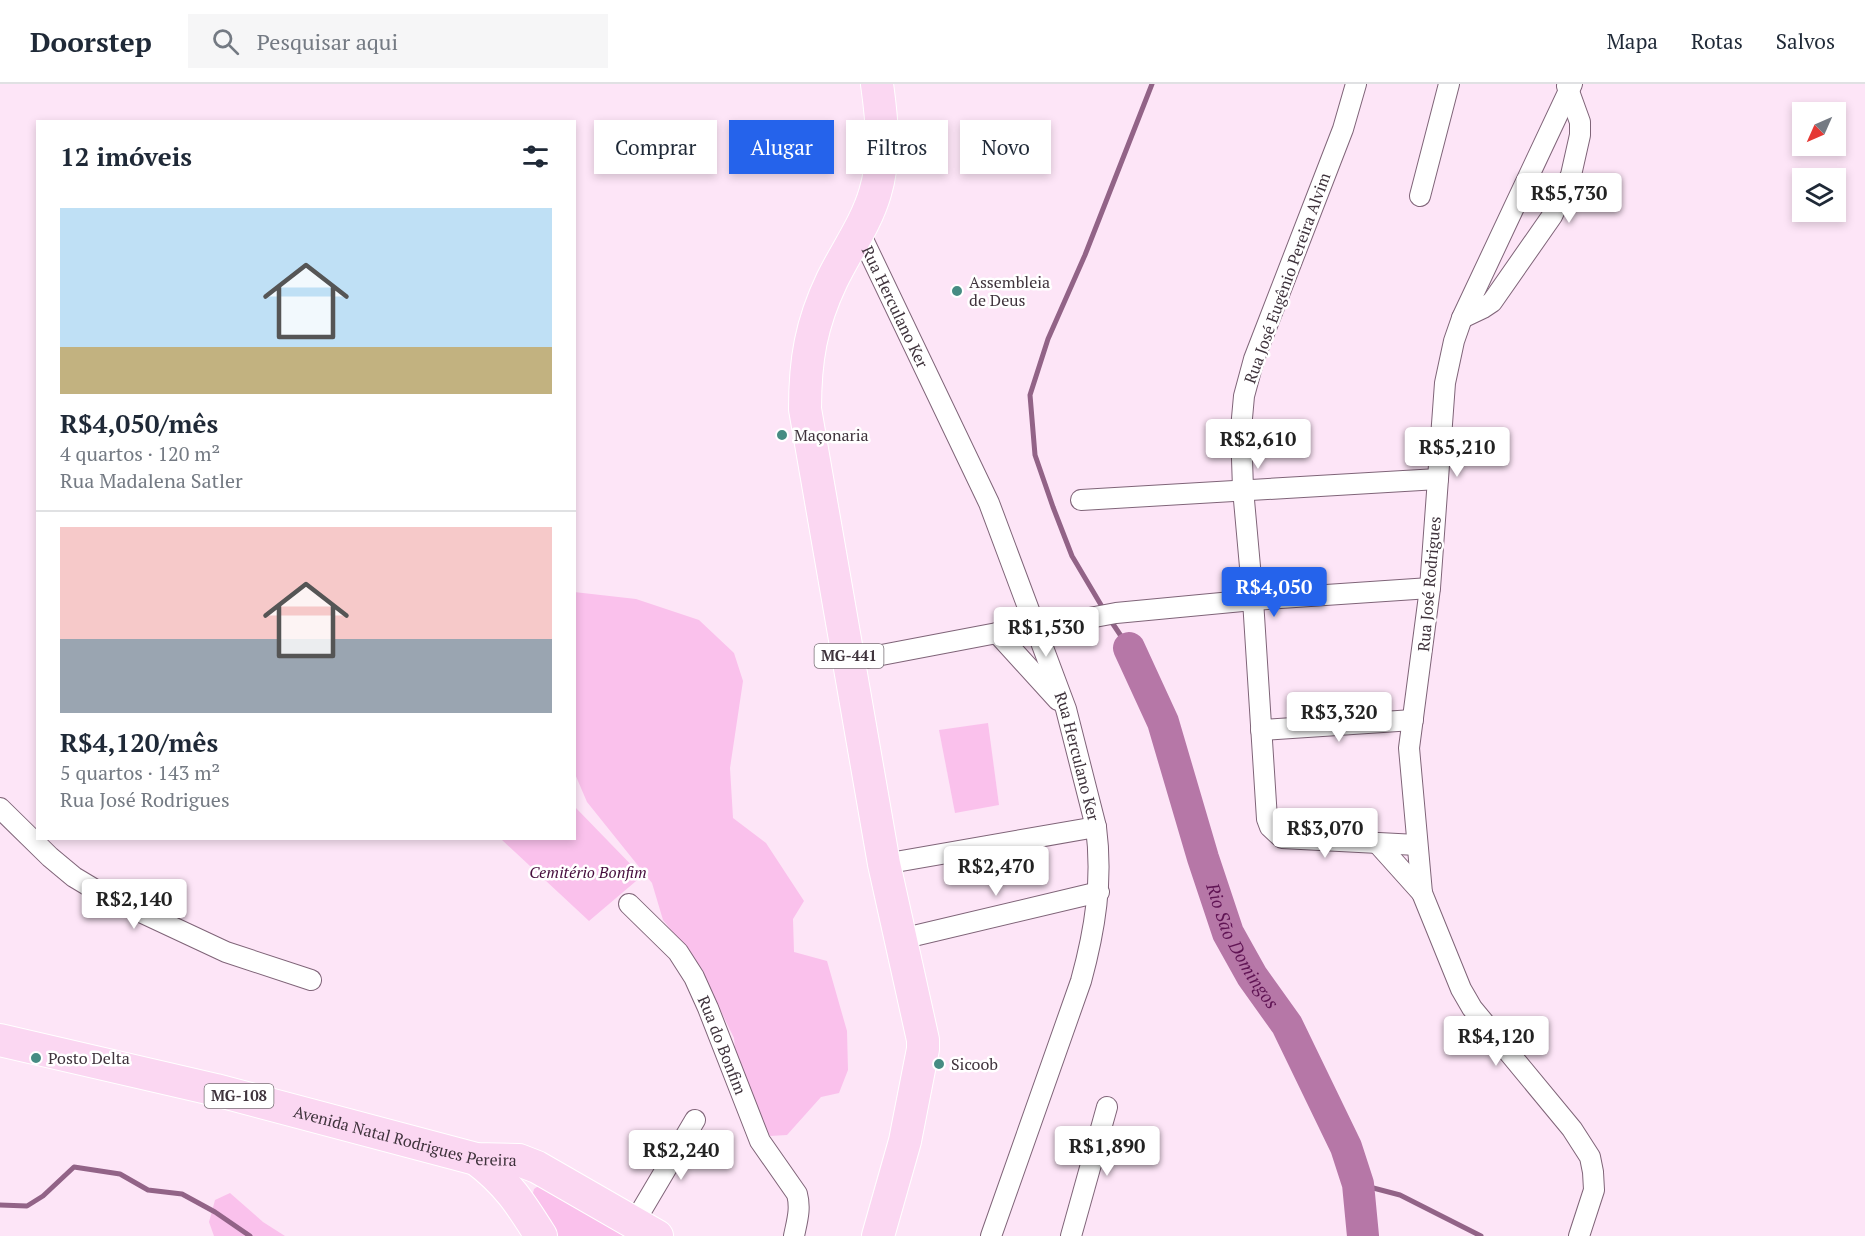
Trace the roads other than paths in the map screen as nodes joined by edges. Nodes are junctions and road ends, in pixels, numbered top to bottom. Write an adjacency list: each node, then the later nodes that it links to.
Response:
1 (877, 84): 6 (main road, MG-441)
2 (1356, 84): 9 (street, Rua José Eugênio Pereira Alvim)
3 (1449, 84): 5 (street)
4 (1569, 87): 7 (street, Rua José Rodrigues); 7 (street)
5 (1420, 196)
6 (859, 231): 13 (street, Rua Herculano Ker); 15 (main road, MG-441)
7 (1462, 318): 8 (street, Rua José Rodrigues)
8 (1438, 479): 9 (street); 11 (street, Rua José Rodrigues)
9 (1243, 489): 10 (street); 12 (street, Rua José Eugênio Pereira Alvim)
10 (1081, 500)
11 (1430, 588): 12 (street); 17 (street, Rua José Rodrigues)
12 (1253, 600): 13 (street); 18 (street, Rua José Eugênio Pereira Alvim)
13 (1036, 628): 14 (street); 16 (street, Rua Herculano Ker)
14 (997, 633): 15 (street); 16 (street)
15 (850, 661): 23 (main road, MG-441)
16 (1066, 709): 20 (street, Rua Herculano Ker)
17 (1413, 720): 18 (street); 22 (street, Rua José Rodrigues)
18 (1261, 730): 21 (street, Rua José Eugênio Pereira Alvim)
19 (0, 808): 28 (street)
20 (1096, 827): 23 (street); 24 (street, Rua Herculano Ker)
21 (1378, 844): 22 (street, Rua José Eugênio Pereira Alvim); 25 (street, Rua José Rodrigues)
22 (1417, 844): 25 (street, Rua José Rodrigues)
23 (884, 864): 27 (main road, MG-441)
24 (1099, 892): 27 (street); 39 (street, Rua Herculano Ker)
25 (1422, 893): 41 (street, Rua José Rodrigues)
26 (629, 904): 37 (street, Rua do Bonfim)
27 (901, 939): 38 (main road, MG-441)
28 (311, 980)
29 (0, 1040): 32 (main road, Avenida Natal Rodrigues Pereira / MG-108)
30 (1107, 1107): 40 (street)
31 (695, 1120): 35 (street)
32 (476, 1159): 33 (main road, Avenida Natal Rodrigues Pereira / MG-108); 34 (main road, MG-108)
33 (519, 1160): 34 (main road); 35 (main road, Avenida Natal Rodrigues Pereira / MG-108)
34 (510, 1189): 36 (main road, MG-108)
35 (645, 1230)
36 (541, 1236)
37 (794, 1236)
38 (878, 1236)
39 (991, 1236)
40 (1071, 1236)
41 (1579, 1236)

